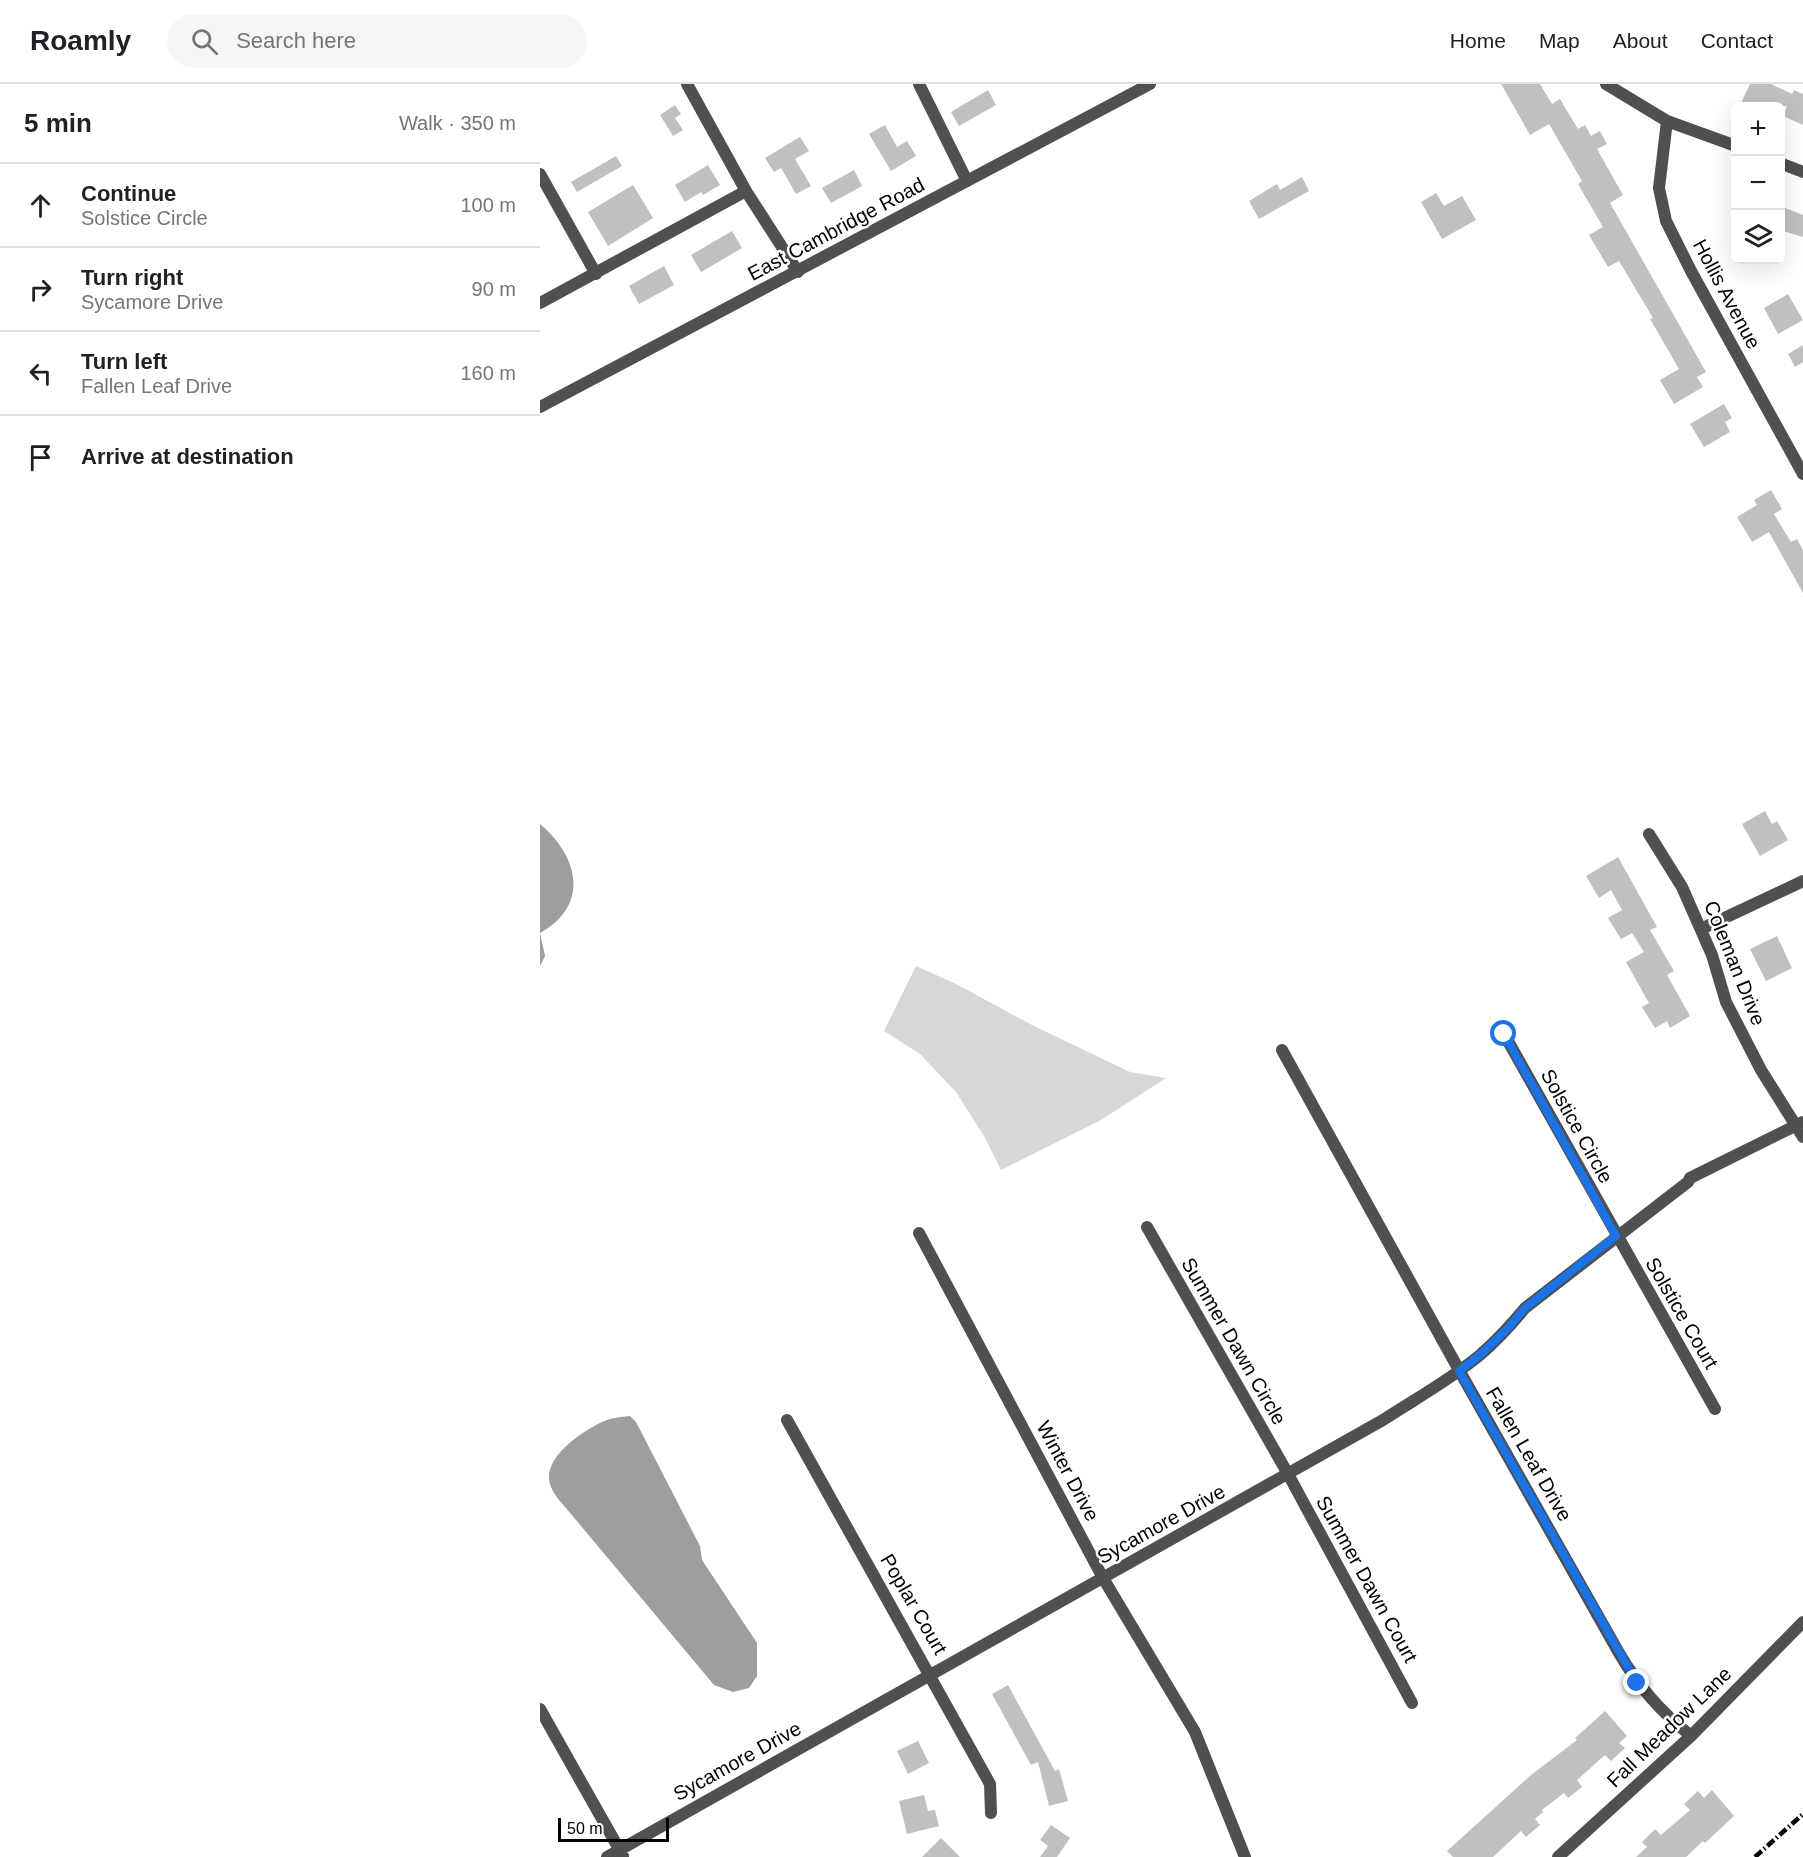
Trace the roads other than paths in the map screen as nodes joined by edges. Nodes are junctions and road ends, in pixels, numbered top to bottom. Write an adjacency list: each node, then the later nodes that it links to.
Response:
1 (687, 84): 11 (street)
2 (919, 84): 10 (street)
3 (1150, 84): 10 (street, East Cambridge Road)
4 (1606, 84): 5 (street)
5 (1667, 121): 6 (street); 16 (street, Hollis Avenue)
6 (1731, 145)
7 (1785, 165): 8 (street)
8 (1803, 171)
9 (540, 174): 13 (street)
10 (968, 181): 12 (street, East Cambridge Road)
11 (746, 191): 12 (street); 13 (street)
12 (798, 272): 15 (street, East Cambridge Road)
13 (596, 274): 14 (street)
14 (540, 303)
15 (540, 407)
16 (1803, 474)
17 (1649, 834): 19 (street, Coleman Drive)
18 (1803, 881): 19 (street)
19 (1701, 929): 22 (street, Coleman Drive)
20 (1504, 1034): 26 (street, Solstice Circle)
21 (1282, 1050): 27 (street, Fallen Leaf Drive)
22 (1799, 1123): 23 (street, Coleman Drive); 26 (street, Sycamore Drive)
23 (1803, 1137)
24 (1147, 1227): 30 (street, Summer Dawn Circle)
25 (919, 1233): 31 (street, Winter Drive)
26 (1616, 1236): 27 (street, Sycamore Drive); 28 (street, Solstice Court)
27 (1459, 1371): 30 (street, Sycamore Drive); 36 (street, Fallen Leaf Drive)
28 (1715, 1409)
29 (787, 1420): 33 (street, Poplar Court)
30 (1288, 1474): 31 (street, Sycamore Drive); 34 (street, Summer Dawn Court)
31 (1103, 1578): 33 (street, Sycamore Drive); 40 (street, Winter Drive)
32 (1803, 1622): 36 (street, Fall Meadow Lane)
33 (931, 1675): 37 (street, Poplar Court); 38 (street, Sycamore Drive)
34 (1412, 1703)
35 (540, 1709): 38 (street)
36 (1691, 1736): 41 (street, Fall Meadow Lane)
37 (991, 1813)
38 (622, 1854): 39 (street, Sycamore Drive)
39 (607, 1857)
40 (1245, 1857)
41 (1558, 1857)

